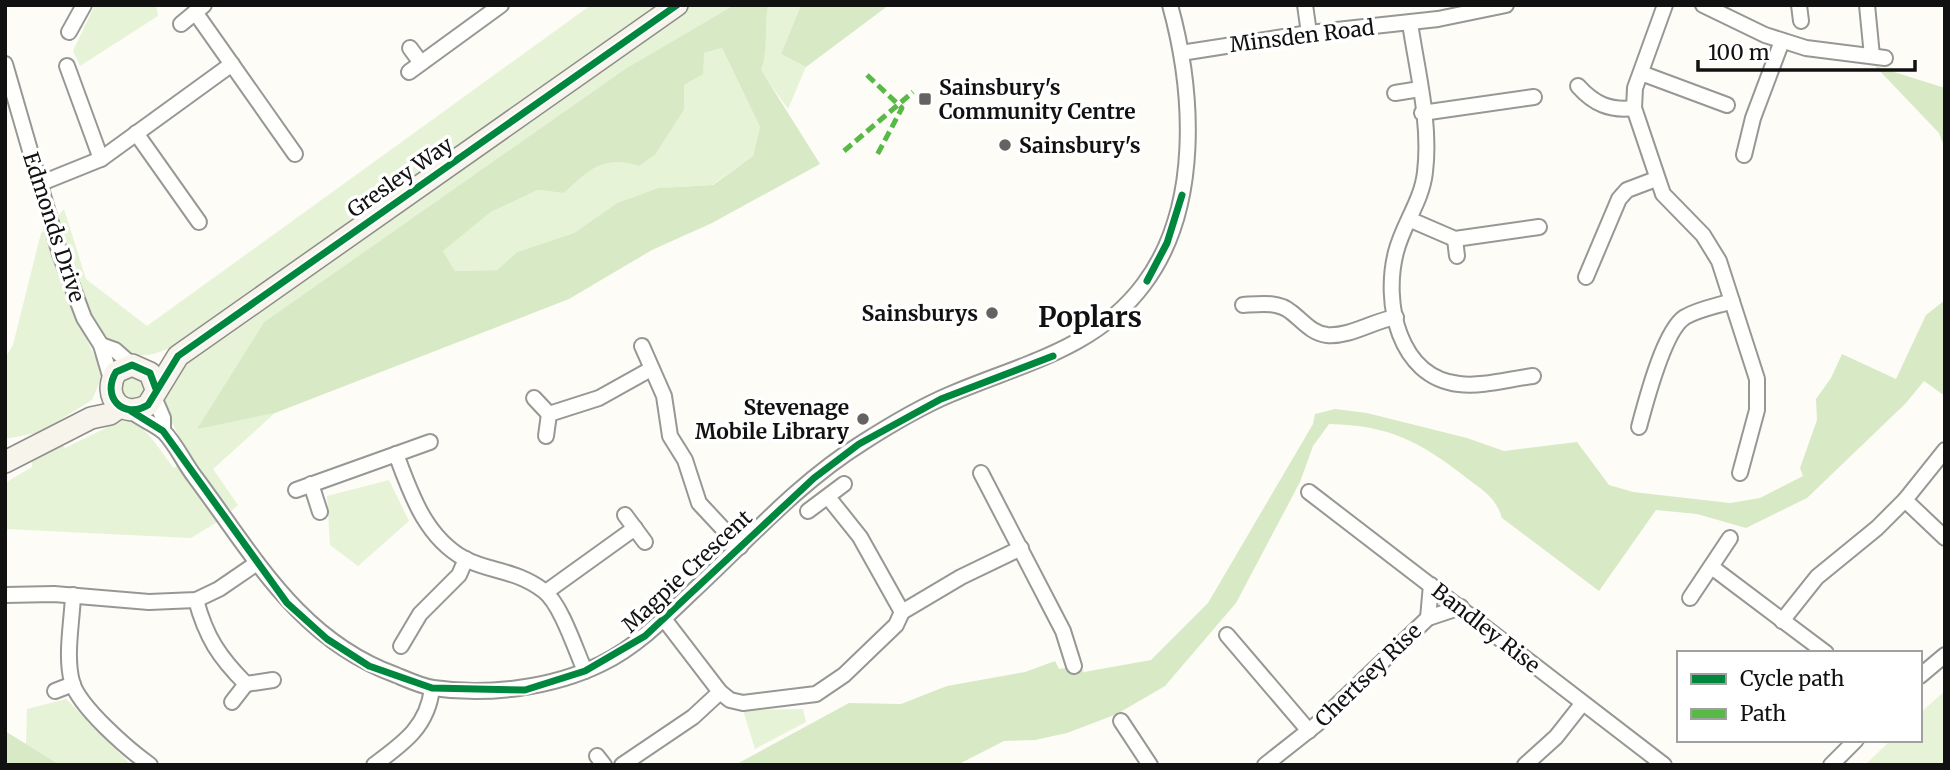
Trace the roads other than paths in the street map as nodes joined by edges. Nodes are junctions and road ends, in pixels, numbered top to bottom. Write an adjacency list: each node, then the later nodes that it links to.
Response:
1 (501, 5): 18 (street)
2 (677, 5): 51 (street, Gresley Way)
3 (1170, 5): 19 (street, Magpie Crescent)
4 (1305, 5): 16 (street)
5 (1506, 5): 13 (street, Minsden Road)
6 (1665, 5): 23 (street)
7 (1703, 5): 17 (street)
8 (1799, 5): 12 (street)
9 (1867, 5): 17 (street)
10 (75, 9): 15 (street)
11 (200, 9): 14 (street); 21 (street)
12 (1801, 21)
13 (1410, 23): 16 (street, Minsden Road); 25 (street)
14 (181, 24)
15 (69, 32)
16 (1309, 33): 19 (street, Minsden Road)
17 (1782, 41): 36 (street)
18 (410, 48)
19 (1181, 53): 81 (street, Magpie Crescent)
20 (5, 64): 27 (street, Edmonds Drive)
21 (232, 64): 34 (street); 35 (street)
22 (67, 66): 26 (street)
23 (1641, 73): 31 (street); 32 (street)
24 (1578, 86): 32 (street)
25 (1420, 89): 28 (street); 33 (street)
26 (76, 92): 29 (street); 37 (street)
27 (9, 93): 39 (street, Edmonds Drive)
28 (1395, 93)
29 (62, 96)
30 (1534, 97): 33 (street)
31 (1727, 105)
32 (1634, 108): 38 (street)
33 (1422, 113): 40 (street)
34 (136, 133): 37 (street); 41 (street)
35 (295, 154)
36 (1744, 156)
37 (101, 159): 39 (street)
38 (1656, 179): 45 (street); 46 (street)
39 (39, 184): 49 (street, Edmonds Drive)
40 (1410, 220): 43 (street); 48 (street)
41 (199, 222)
42 (1539, 227): 43 (street)
43 (1455, 239): 44 (street)
44 (1457, 256)
45 (1586, 277)
46 (1732, 302): 59 (street); 66 (street)
47 (1244, 305): 48 (street)
48 (1396, 317): 54 (street)
49 (101, 345): 52 (street, Edmonds Drive); 56 (street, Edmonds Drive)
50 (642, 346): 53 (street)
51 (178, 356): 52 (street, Gresley Way); 55 (street, Gresley Way)
52 (138, 366): 55 (street); 56 (street, Gresley Way)
53 (651, 369): 58 (street); 81 (street)
54 (1533, 376)
55 (155, 393): 56 (street, Gresley Way); 60 (street, Magpie Crescent)
56 (118, 398): 60 (street, Magpie Crescent); 65 (street, Gresley Way)
57 (534, 398): 58 (street)
58 (549, 414): 61 (street)
59 (1639, 427)
60 (163, 430): 84 (street, Magpie Crescent)
61 (546, 436)
62 (430, 442): 64 (street)
63 (1945, 450): 73 (street)
64 (396, 454): 68 (street); 83 (street)
65 (5, 462)
66 (1740, 472)
67 (981, 473): 82 (street)
68 (311, 484): 70 (street); 75 (street)
69 (844, 484): 72 (street)
70 (296, 490)
71 (1308, 492): 86 (street, Bandley Rise)
72 (828, 497): 74 (street); 93 (street)
73 (1905, 500): 79 (street); 96 (street)
74 (808, 511)
75 (320, 512)
76 (625, 515): 77 (street)
77 (635, 528): 80 (street); 87 (street)
78 (1730, 538): 85 (street)
79 (1945, 538)
80 (645, 542)
81 (740, 547): 95 (street, Magpie Crescent)
82 (1021, 548): 93 (street); 101 (street)
83 (466, 559): 87 (street); 98 (street)
84 (257, 563): 91 (street); 107 (street, Magpie Crescent)
85 (1713, 568): 90 (street); 96 (street)
86 (1431, 585): 92 (street, Bandley Rise); 94 (street, Chertsey Rise)
87 (546, 592): 102 (street)
88 (5, 595): 89 (street)
89 (74, 595): 91 (street); 105 (street)
90 (1690, 598)
91 (195, 600): 106 (street)
92 (1461, 607): 94 (street, Chertsey Rise); 111 (street, Bandley Rise)
93 (902, 612): 109 (street)
94 (1428, 618): 113 (street, Chertsey Rise)
95 (664, 619): 102 (street, Magpie Crescent); 109 (street)
96 (1782, 621): 99 (street)
97 (1227, 635): 113 (street, Chertsey Rise)
98 (401, 646)
99 (1823, 651)
100 (1945, 654): 103 (street)
101 (1074, 666)
102 (585, 671): 107 (street, Magpie Crescent)
103 (1922, 674)
104 (273, 680): 106 (street)
105 (73, 684): 108 (street); 115 (street)
106 (246, 684): 110 (street)
107 (432, 688): 116 (street)
108 (55, 691)
109 (720, 692): 117 (street)
110 (232, 702)
111 (1583, 704): 120 (street); 121 (street, Bandley Rise)
112 (1121, 721): 118 (street)
113 (1309, 731): 119 (street, Chertsey Rise)
114 (1854, 742): 122 (street)
115 (142, 763)
116 (374, 765)
117 (622, 765)
118 (1150, 765)
119 (1265, 765)
120 (1525, 765)
121 (1664, 765)
122 (1831, 765)

